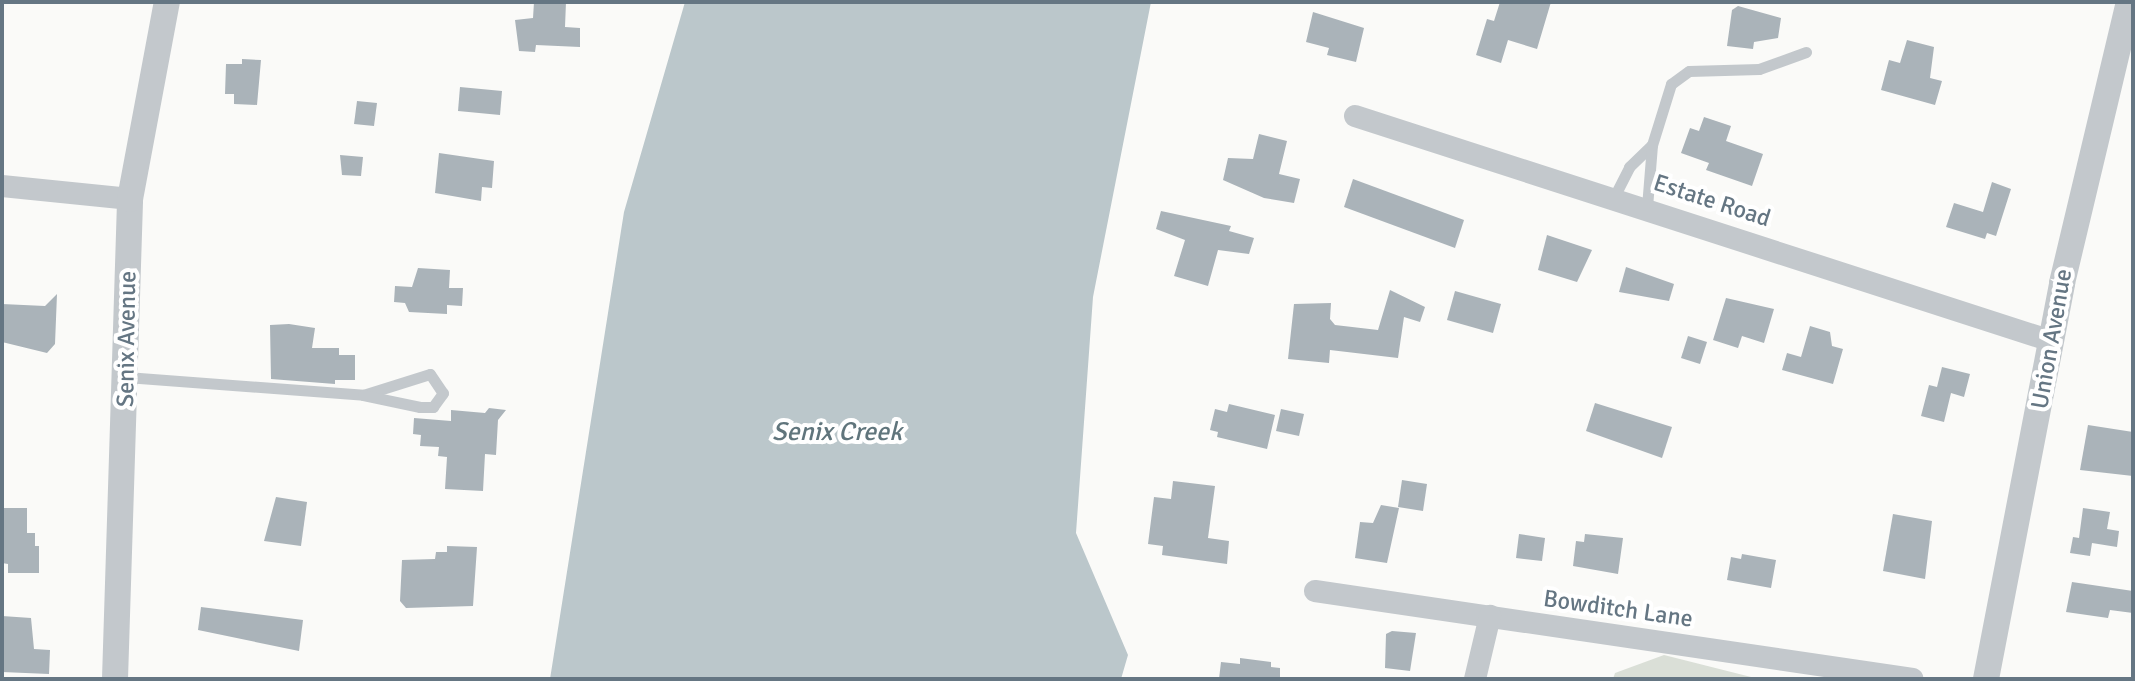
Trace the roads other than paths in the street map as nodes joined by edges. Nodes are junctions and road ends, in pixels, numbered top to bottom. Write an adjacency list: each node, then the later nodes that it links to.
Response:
1 (167, 2): 8 (street, Senix Avenue)
2 (2129, 2): 10 (street, Union Avenue)
3 (1806, 52): 5 (lane)
4 (1355, 116): 7 (street, Estate Road)
5 (1652, 145): 7 (lane); 9 (lane)
6 (2, 186): 8 (street)
7 (1614, 197): 9 (street, Estate Road)
8 (130, 199): 11 (street, Senix Avenue)
9 (1647, 207): 10 (street, Estate Road)
10 (2051, 341): 18 (street, Union Avenue)
11 (126, 377): 12 (lane); 15 (street, Senix Avenue)
12 (363, 395): 12 (lane)
13 (1315, 591): 14 (street, Bowditch Lane)
14 (1490, 616): 16 (street); 17 (street, Bowditch Lane)
15 (115, 679)
16 (1475, 679)
17 (1913, 679)
18 (1986, 679)

